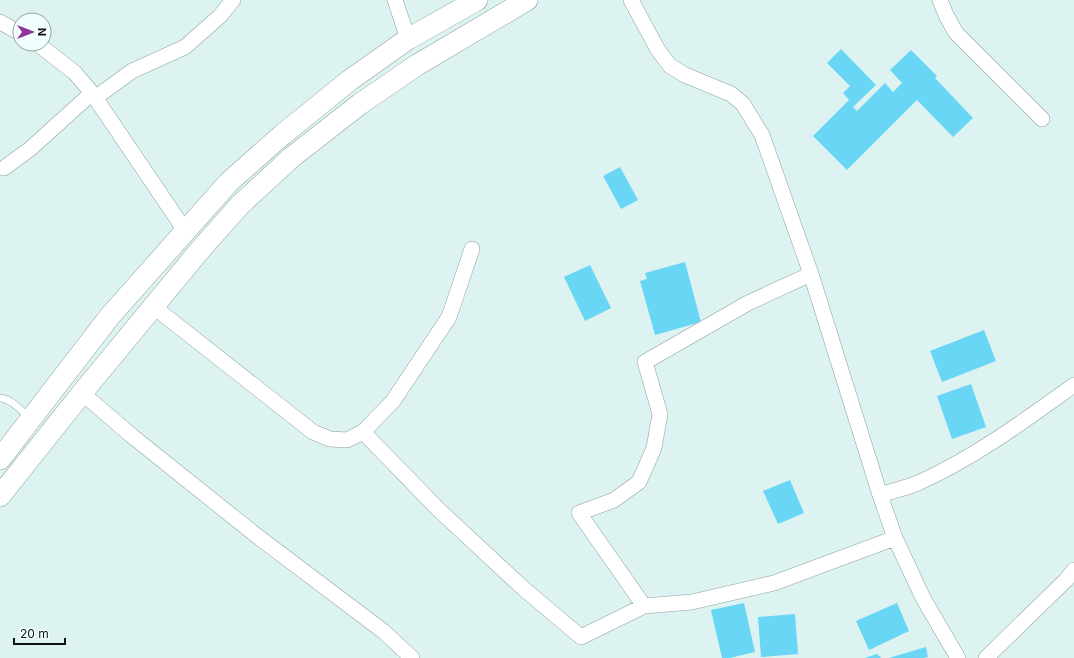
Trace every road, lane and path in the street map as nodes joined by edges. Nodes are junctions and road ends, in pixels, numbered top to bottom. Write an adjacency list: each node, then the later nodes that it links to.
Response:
1 (233, 0): 11 (street)
2 (396, 0): 9 (street)
3 (478, 0): 9 (main road)
4 (527, 0): 17 (main road)
5 (632, 0): 16 (street)
6 (940, 0): 12 (street)
7 (0, 22): 8 (street)
8 (12, 29)
9 (408, 39): 14 (main road)
10 (48, 52): 11 (street)
11 (93, 96): 13 (street); 14 (street)
12 (1042, 118)
13 (4, 168)
14 (186, 232): 21 (main road)
15 (472, 249): 22 (street)
16 (811, 274): 24 (street); 28 (street)
17 (154, 307): 19 (main road); 22 (street)
18 (1074, 385): 24 (street)
19 (82, 393): 25 (main road); 29 (street)
20 (0, 398): 21 (lane)
21 (30, 419): 23 (main road)
22 (363, 432): 28 (street)
23 (0, 458)
24 (880, 495): 26 (street)
25 (0, 496)
26 (895, 538): 28 (street); 30 (street)
27 (1074, 570): 31 (street)
28 (644, 606)
29 (412, 658)
30 (958, 658)
31 (986, 658)

